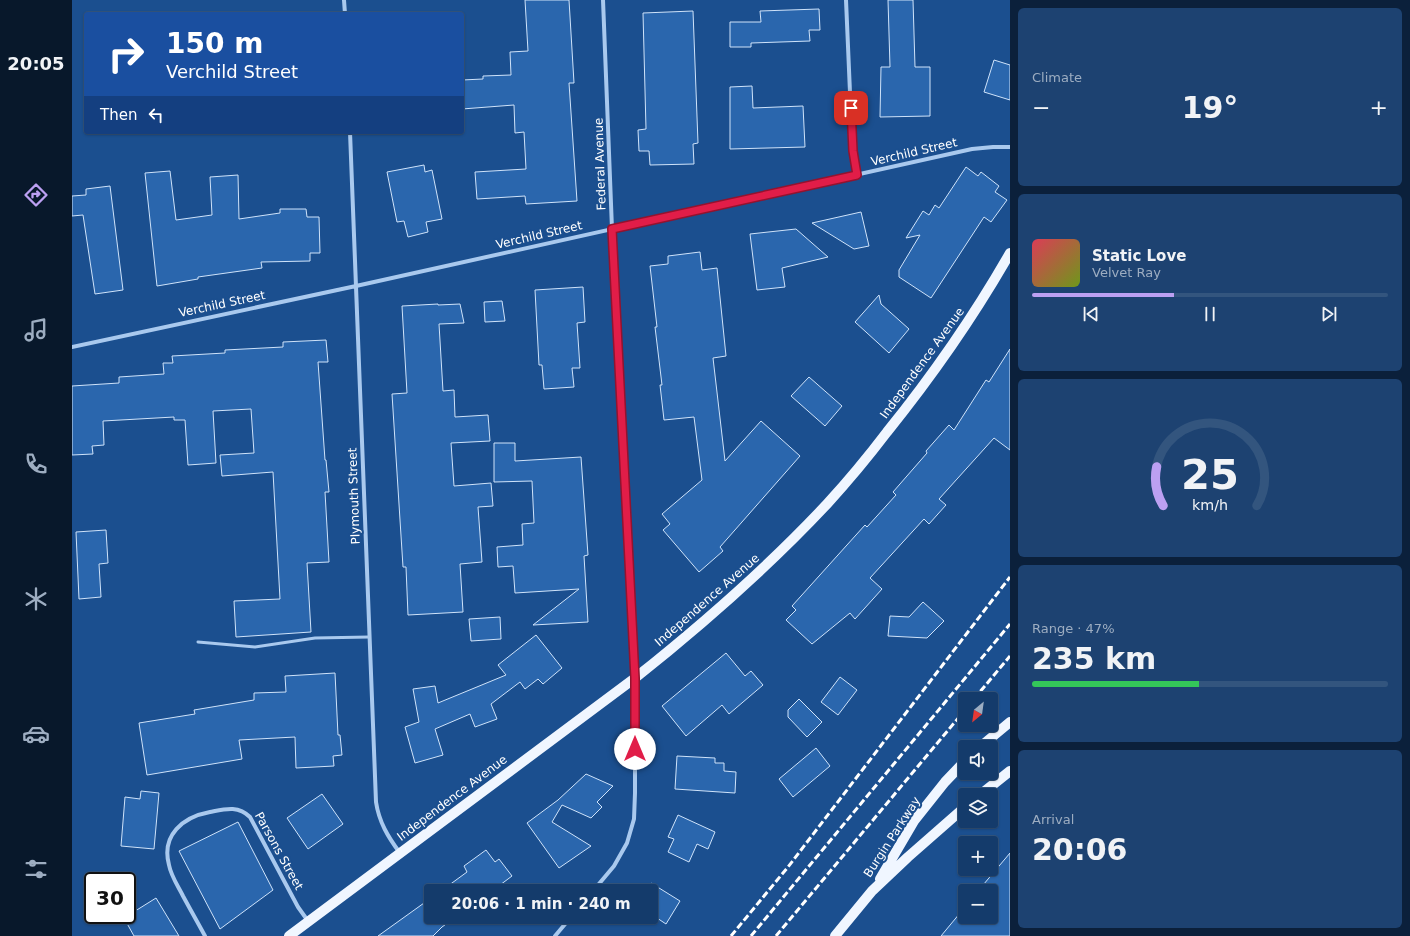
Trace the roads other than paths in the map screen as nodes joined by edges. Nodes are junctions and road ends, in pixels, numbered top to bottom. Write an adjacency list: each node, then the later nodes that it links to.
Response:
1 (344, 0): 4 (street)
2 (604, 0): 8 (street, Federal Avenue)
3 (846, 0): 7 (street)
4 (345, 12)
5 (350, 134): 10 (street, Plymouth Street)
6 (1010, 147): 7 (street, Verchild Street)
7 (857, 175): 8 (street, Verchild Street)
8 (612, 229): 10 (street, Verchild Street); 14 (street, Federal Avenue)
9 (1010, 253): 14 (main road, Independence Avenue)
10 (356, 286): 11 (street, Verchild Street); 12 (street, Plymouth Street)
11 (72, 347)
12 (369, 637): 13 (lane); 21 (street, Plymouth Street)
13 (198, 642)
14 (635, 678): 21 (main road, Independence Avenue); 22 (street, Federal Avenue)
15 (1010, 722): 16 (main road)
16 (988, 740)
17 (958, 768): 23 (main road, Burgin Parkway)
18 (1010, 771): 19 (main road)
19 (989, 788)
20 (958, 813): 23 (main road, Burgin Parkway)
21 (400, 854): 24 (main road, Independence Avenue)
22 (598, 884)
23 (872, 891): 29 (main road, Burgin Parkway)
24 (308, 922): 26 (street, Parsons Street); 27 (main road, Independence Avenue)
25 (565, 924): 28 (street)
26 (205, 936)
27 (289, 936)
28 (555, 936)
29 (835, 936)

